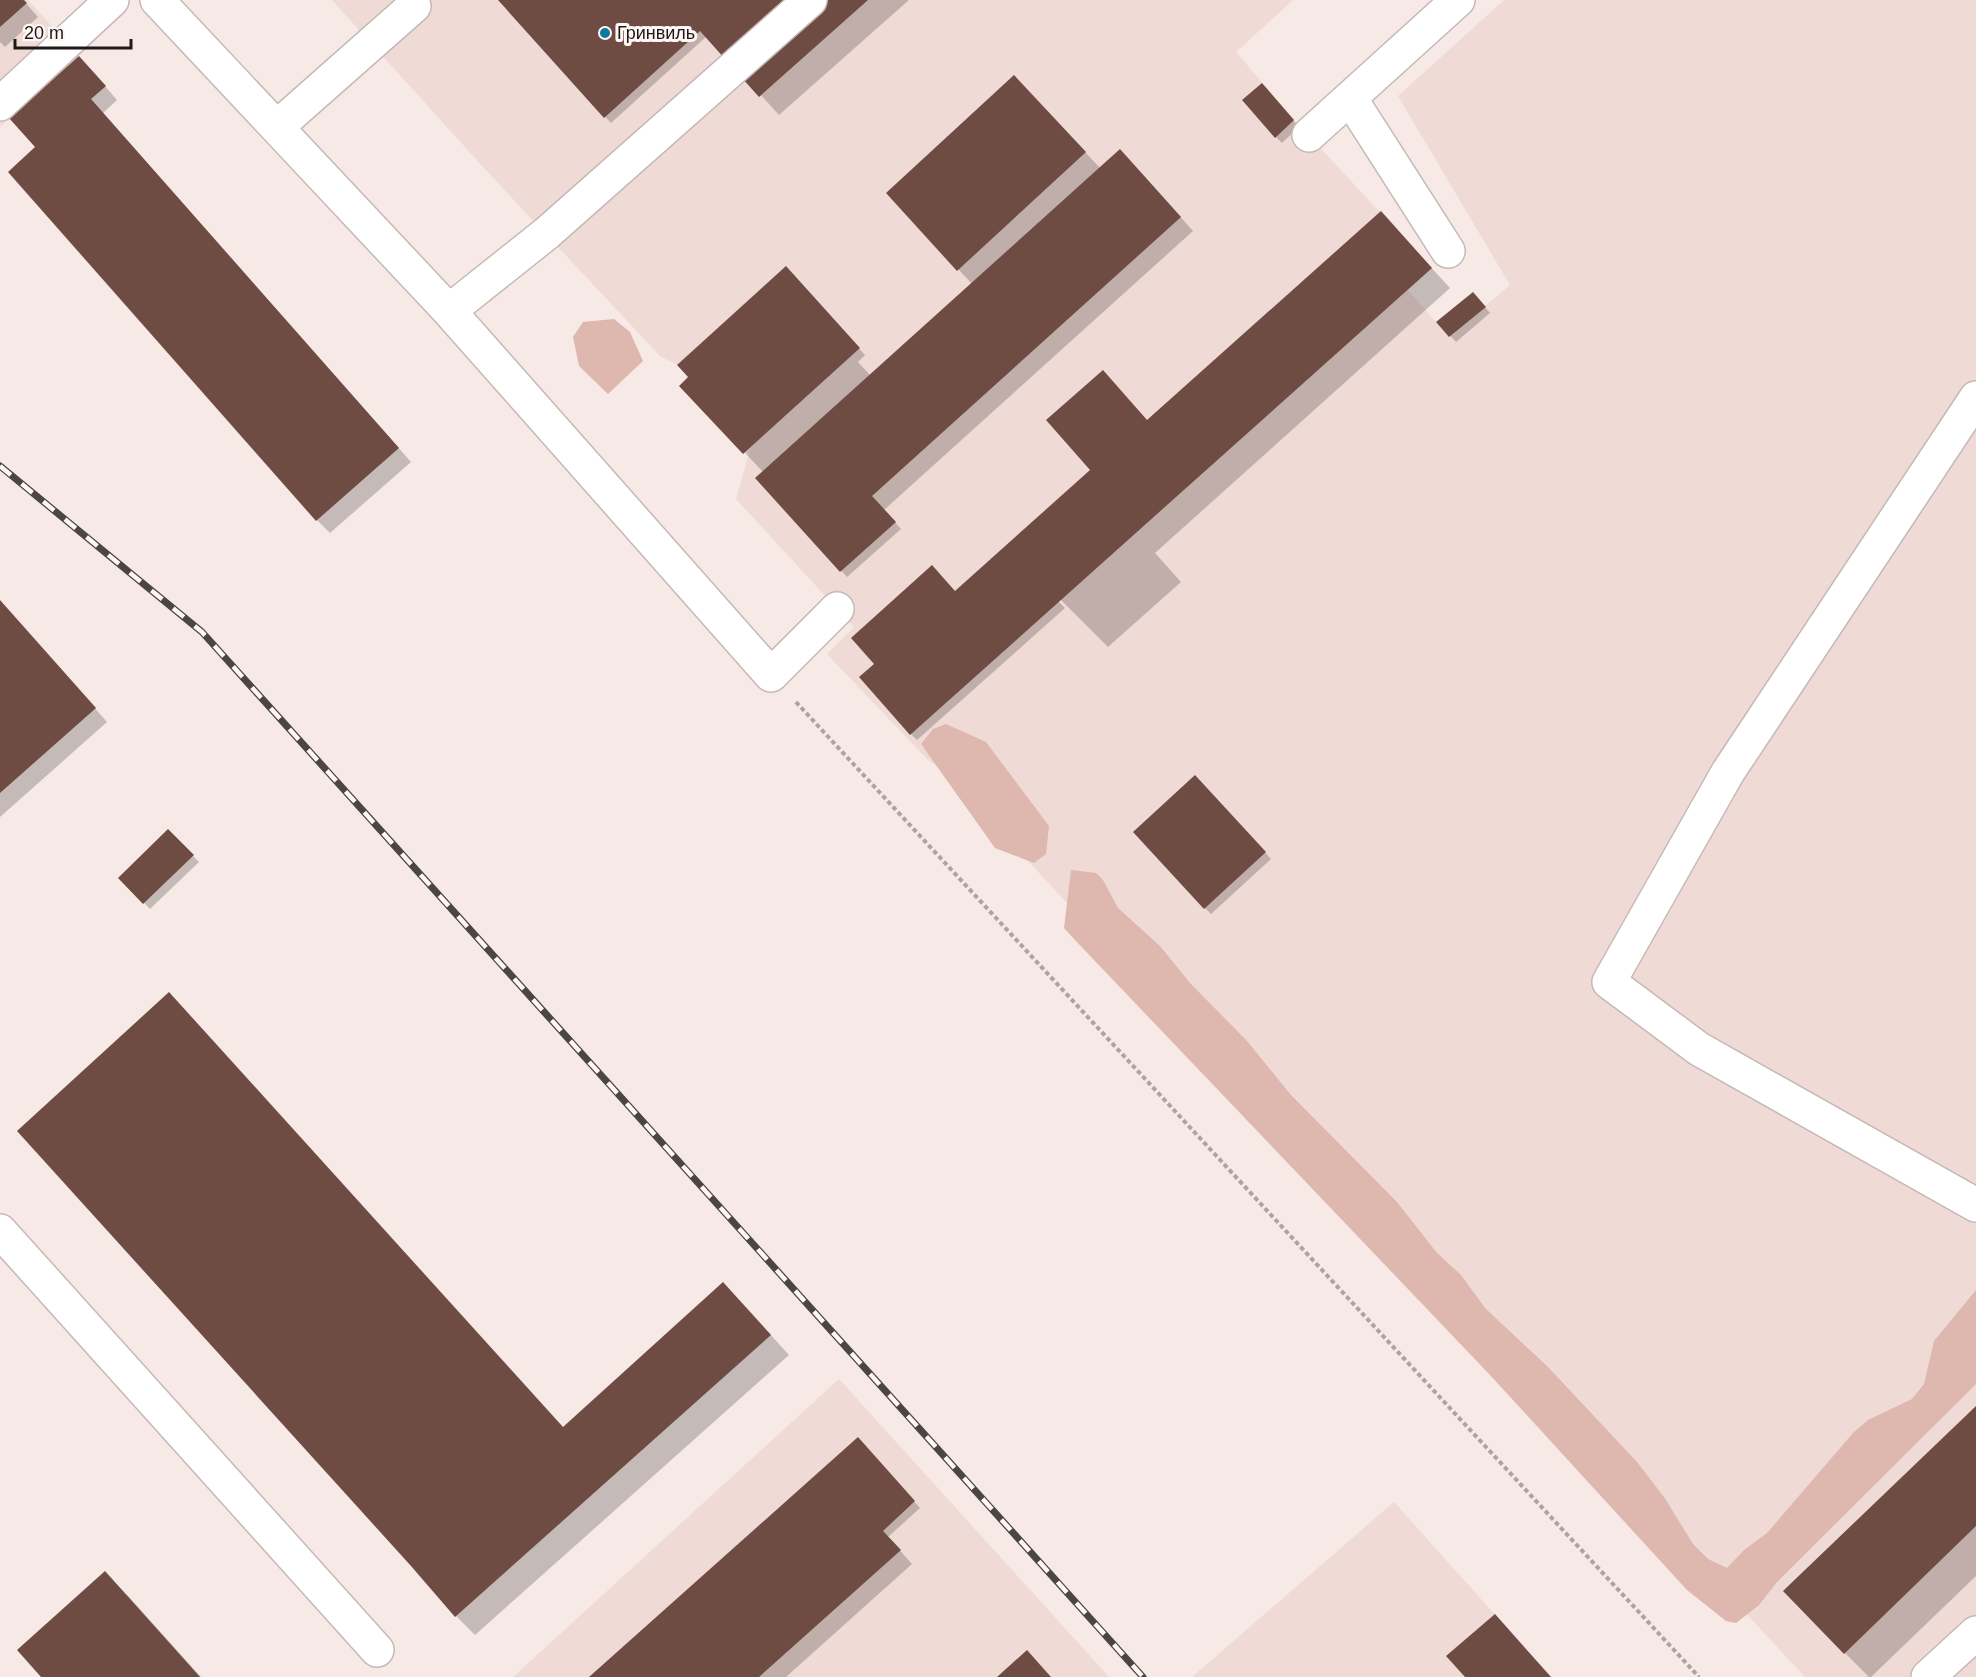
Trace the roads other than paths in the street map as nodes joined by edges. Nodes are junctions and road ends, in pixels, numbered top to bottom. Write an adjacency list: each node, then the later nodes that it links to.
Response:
1 (112, 0): 7 (lane)
2 (157, 0): 8 (lane)
3 (810, 0): 11 (lane)
4 (1458, 0): 6 (lane)
5 (414, 6): 8 (lane)
6 (1350, 98): 9 (lane); 10 (lane)
7 (0, 104)
8 (277, 127): 11 (lane)
9 (1309, 135)
10 (1448, 251)
11 (449, 311): 13 (lane)
12 (1976, 398): 14 (lane)
13 (837, 609)
14 (1976, 1205)
15 (0, 1231): 17 (lane)
16 (1976, 1633): 18 (lane)
17 (377, 1650)
18 (1928, 1677)

